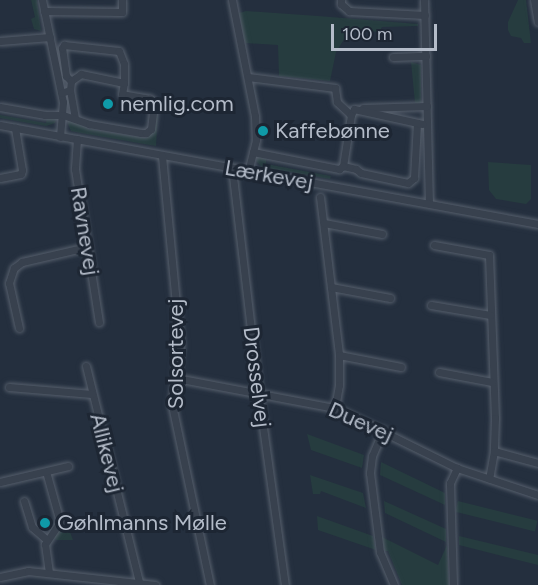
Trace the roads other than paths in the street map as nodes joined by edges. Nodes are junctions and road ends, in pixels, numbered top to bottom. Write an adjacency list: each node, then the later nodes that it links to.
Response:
1 (42, 0): 8 (street)
2 (122, 0): 8 (street)
3 (232, 0): 17 (street)
4 (341, 0): 9 (street)
5 (424, 0): 9 (street)
6 (534, 0): 7 (street)
7 (537, 9): 10 (street)
8 (44, 11): 11 (street)
9 (425, 15): 15 (street)
10 (538, 22)
11 (50, 37): 12 (street); 14 (street)
12 (0, 41)
13 (64, 45): 14 (street); 18 (street); 19 (street)
14 (51, 46): 21 (street)
15 (426, 56): 16 (street); 22 (street)
16 (393, 57)
17 (248, 77): 24 (street); 33 (street)
18 (71, 81): 19 (street); 20 (street)
19 (124, 83): 26 (street)
20 (70, 90): 21 (street); 26 (street)
21 (61, 93): 25 (street)
22 (427, 106): 24 (street); 29 (street)
23 (0, 107): 25 (street)
24 (352, 112): 27 (street); 35 (street)
25 (63, 115): 26 (street); 31 (street)
26 (75, 118)
27 (417, 123): 29 (street); 37 (street)
28 (0, 125): 30 (street, Lærkevej)
29 (427, 125): 38 (street)
30 (15, 128): 31 (street, Lærkevej); 40 (street)
31 (60, 137): 32 (street, Lærkevej)
32 (77, 140): 34 (street, Lærkevej); 47 (street, Ravnevej)
33 (253, 152): 35 (street); 39 (street)
34 (162, 156): 36 (street, Lærkevej); 58 (street, Solsortevej)
35 (343, 166): 37 (street)
36 (232, 168): 39 (street, Lærkevej); 61 (street, Drosselvej)
37 (414, 168): 38 (street)
38 (428, 168): 42 (street)
39 (248, 171): 42 (street, Lærkevej)
40 (0, 178)
41 (320, 197): 43 (street)
42 (429, 203): 44 (street, Lærkevej)
43 (324, 223): 45 (street); 48 (street)
44 (538, 224)
45 (382, 234)
46 (434, 245): 51 (street)
47 (87, 247): 52 (street, Ravnevej); 53 (street)
48 (331, 287): 49 (street); 54 (street)
49 (390, 298)
50 (430, 305): 51 (street)
51 (490, 315): 59 (street)
52 (99, 322)
53 (19, 328)
54 (339, 355): 56 (street); 63 (street)
55 (86, 366): 62 (street, Allikevej)
56 (401, 367)
57 (439, 372): 59 (street)
58 (176, 378): 61 (street, Duevej); 82 (street, Solsortevej)
59 (492, 382): 65 (street)
60 (9, 387): 62 (street, Allikevej)
61 (258, 392): 63 (street, Duevej); 83 (street, Drosselvej)
62 (92, 393): 78 (street, Allikevej)
63 (335, 408): 64 (street, Duevej)
64 (383, 430): 68 (street, Duevej); 84 (street)
65 (494, 450): 66 (street); 70 (street)
66 (538, 463)
67 (68, 466): 71 (street)
68 (457, 468): 70 (street, Duevej); 85 (street)
69 (48, 475): 74 (street)
70 (489, 479): 72 (street, Duevej)
71 (0, 482)
72 (538, 495)
73 (24, 501): 74 (street)
74 (47, 540): 75 (street)
75 (49, 572): 76 (street); 77 (street)
76 (87, 576): 78 (street); 80 (street)
77 (0, 577): 79 (street)
78 (139, 582): 81 (street)
79 (2, 585)
80 (88, 585)
81 (155, 585)
82 (210, 585)
83 (285, 585)
84 (394, 585)
85 (453, 585)

